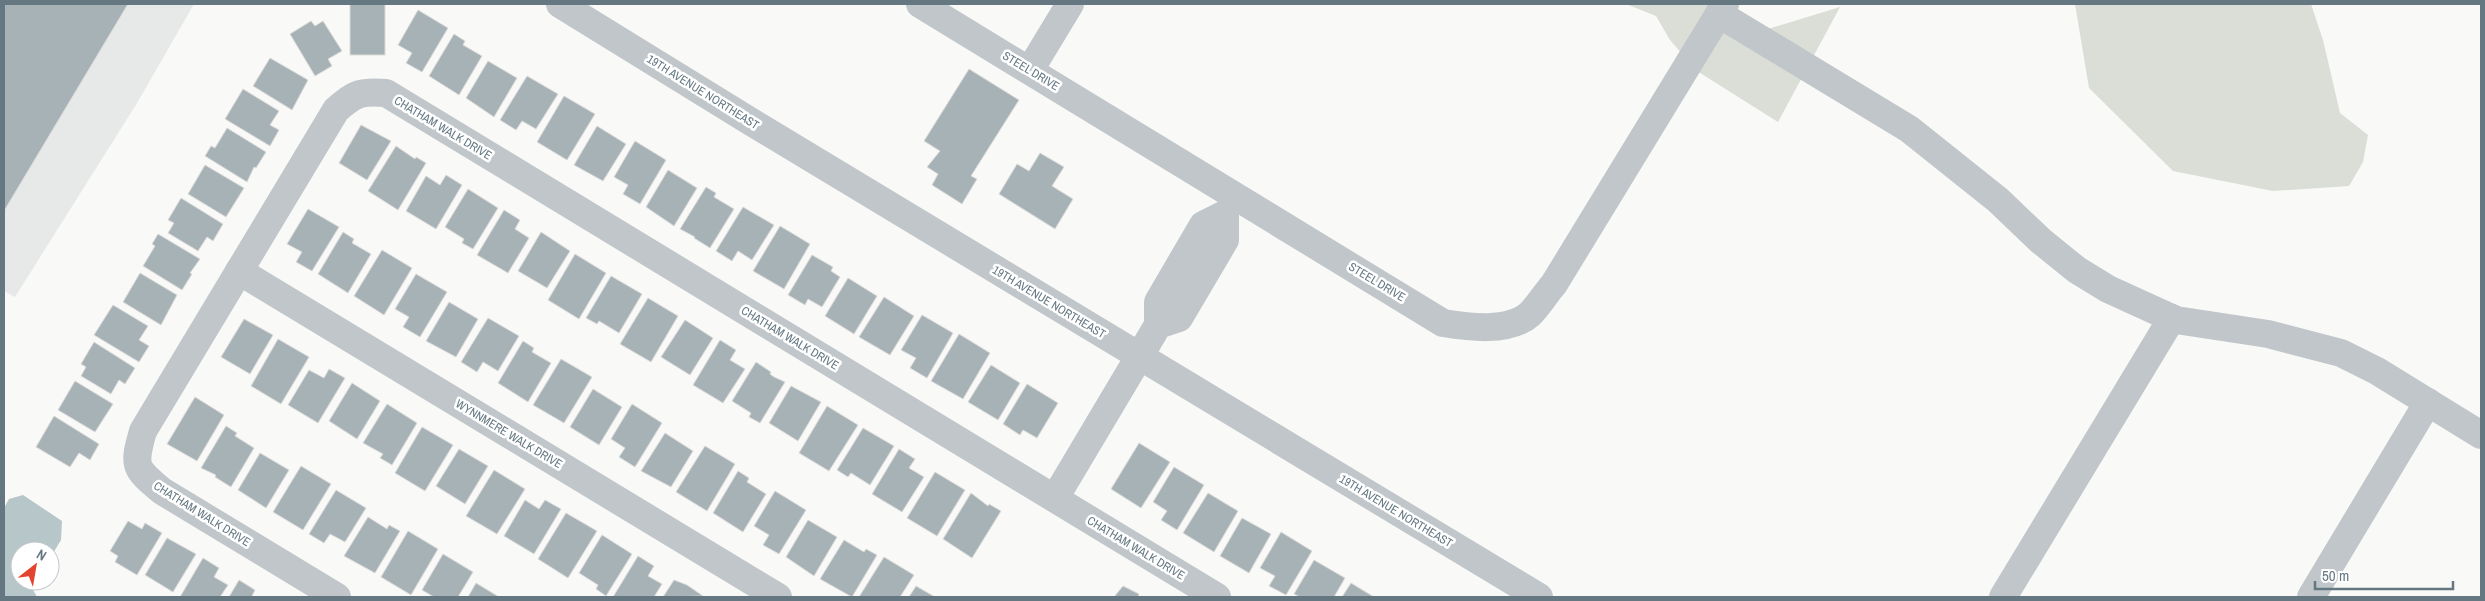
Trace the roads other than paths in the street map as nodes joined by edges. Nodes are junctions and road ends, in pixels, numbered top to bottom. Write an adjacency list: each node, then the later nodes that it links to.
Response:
1 (560, 4): 9 (street, 19TH AVENUE NORTHEAST)
2 (920, 4): 5 (street, STEEL DRIVE)
3 (1070, 4): 5 (street)
4 (1722, 9): 6 (street, STEEL DRIVE); 8 (street)
5 (1030, 70): 6 (street, STEEL DRIVE)
6 (1231, 205): 9 (street)
7 (239, 271): 12 (street, CHATHAM WALK DRIVE); 13 (street, CHATHAM WALK DRIVE); 14 (street, WYNNMERE WALK DRIVE)
8 (2172, 318): 10 (street); 17 (street)
9 (1140, 356): 12 (street); 16 (street, 19TH AVENUE NORTHEAST)
10 (2428, 402): 11 (street); 18 (street)
11 (2481, 435)
12 (1055, 498): 15 (street, CHATHAM WALK DRIVE)
13 (338, 597)
14 (778, 597)
15 (1217, 597)
16 (1539, 597)
17 (2003, 597)
18 (2311, 597)

